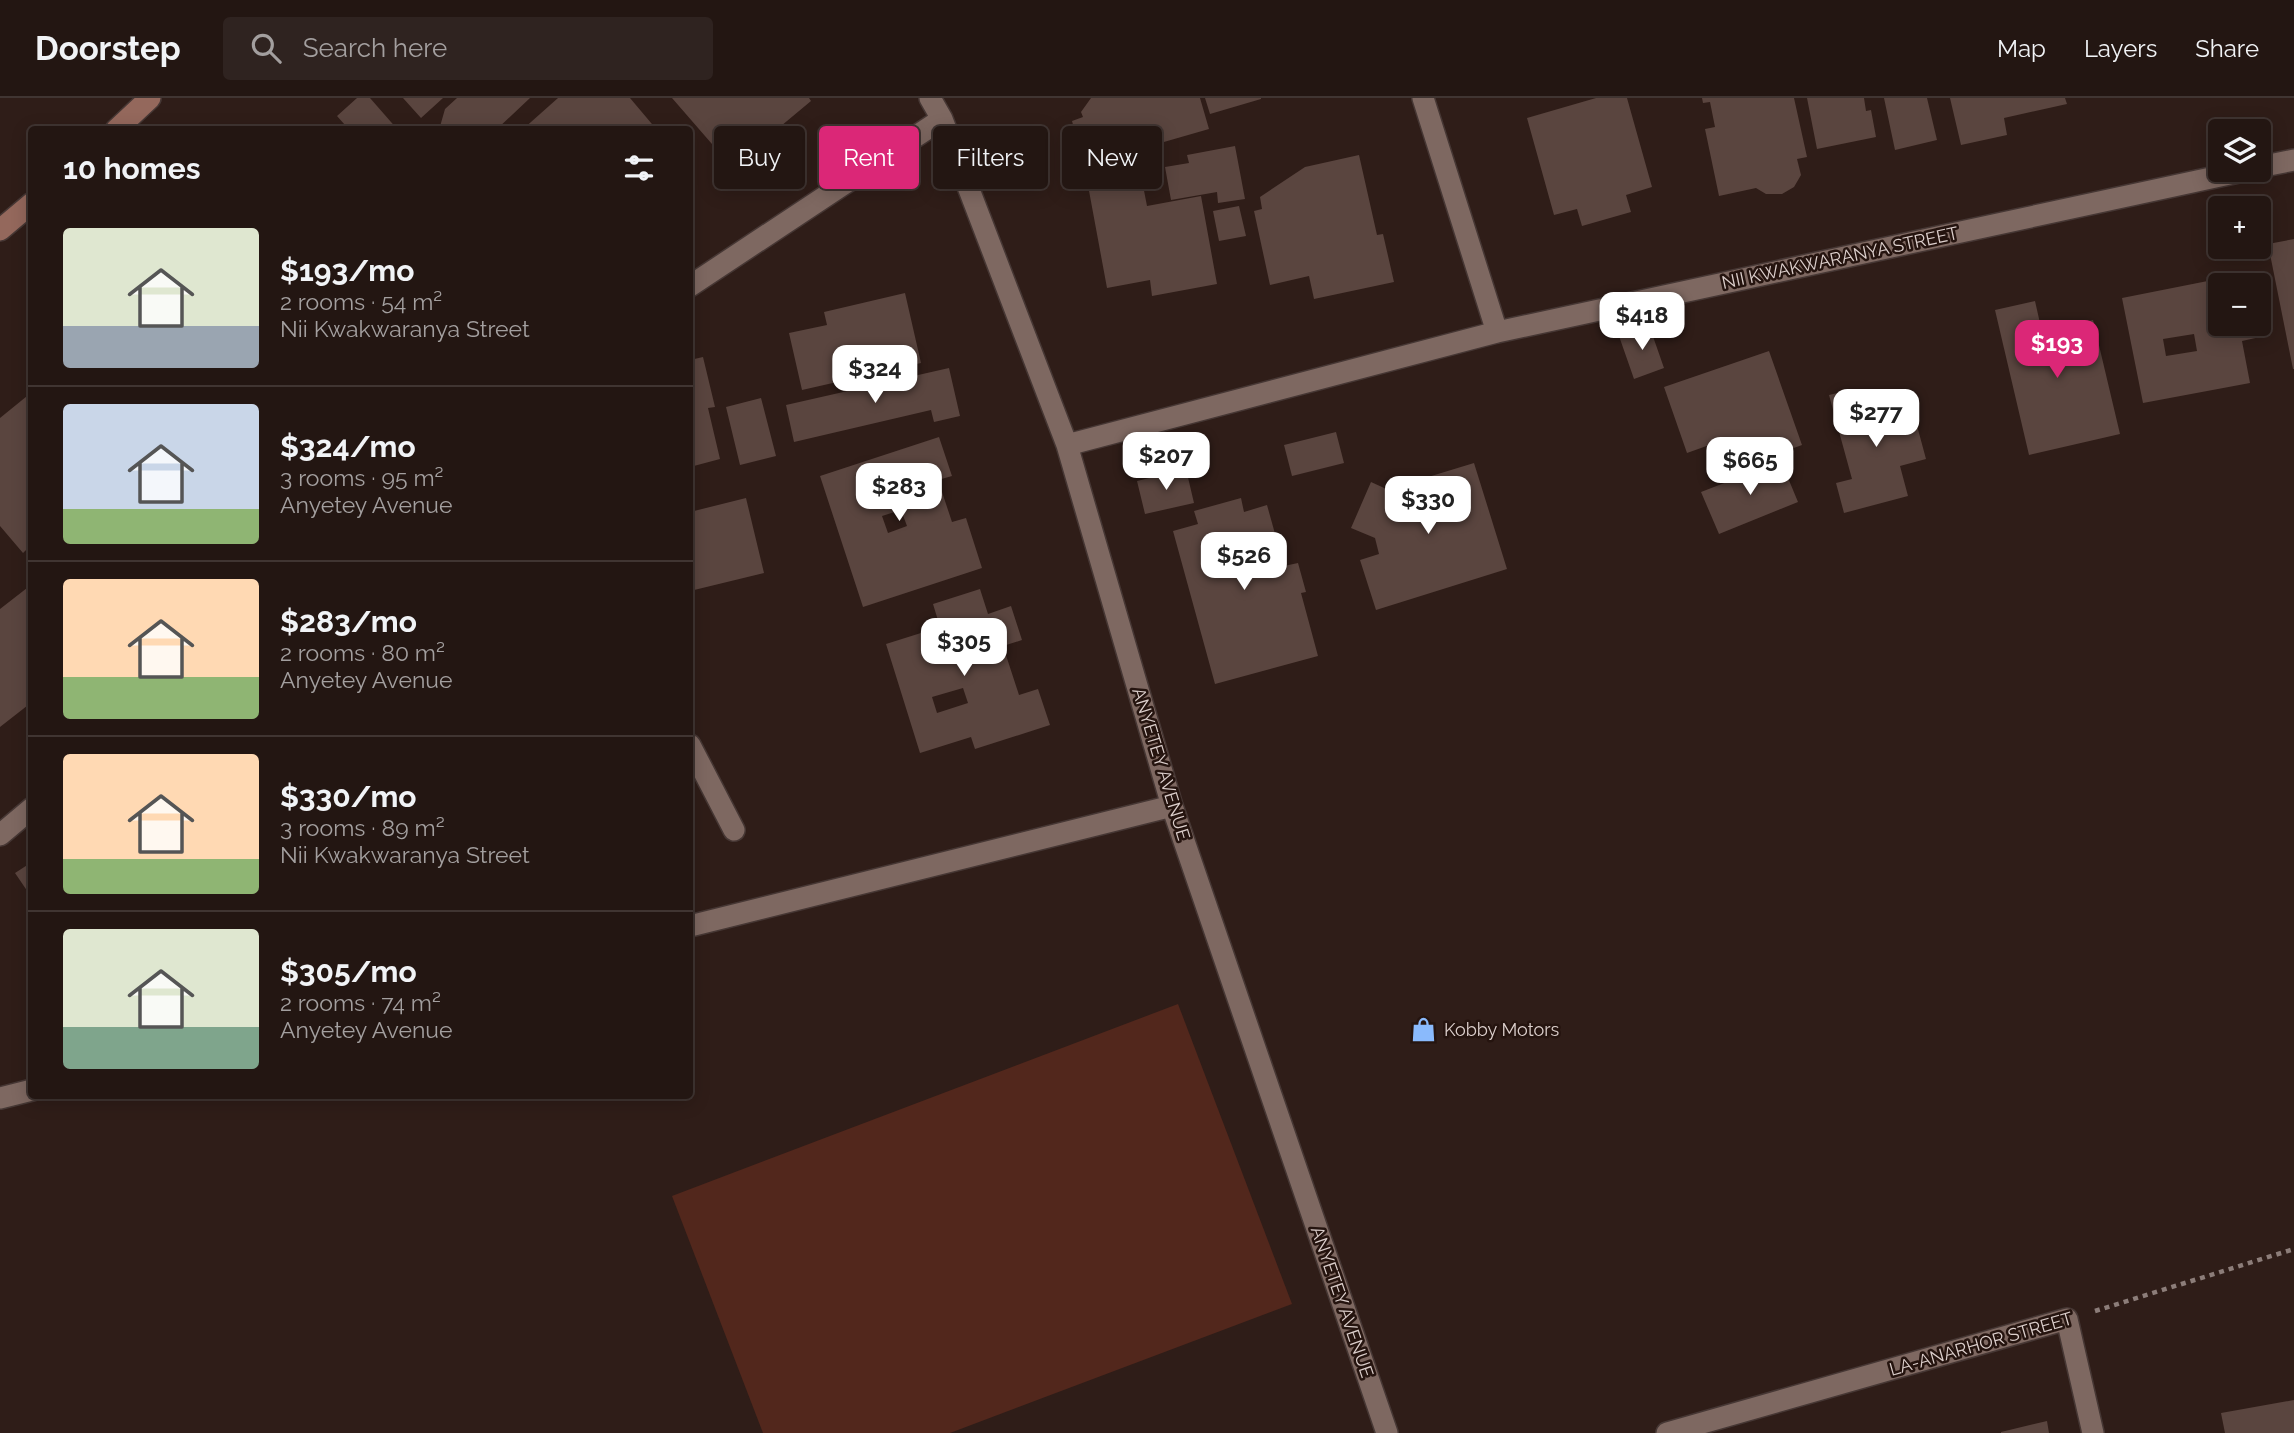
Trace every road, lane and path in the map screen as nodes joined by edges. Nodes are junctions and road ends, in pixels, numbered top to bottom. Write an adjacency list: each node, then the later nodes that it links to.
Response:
1 (150, 98): 5 (main road)
2 (930, 98): 4 (street, ANYETEY AVENUE)
3 (1423, 98): 12 (street)
4 (942, 119): 11 (street); 13 (street, ANYETEY AVENUE)
5 (120, 126)
6 (2294, 160): 7 (street)
7 (2271, 165)
8 (2208, 179): 12 (street, NII KWAKWARANYA STREET)
9 (28, 206): 10 (main road)
10 (0, 230)
11 (693, 284)
12 (1497, 332): 13 (street, NII KWAKWARANYA STREET)
13 (1067, 445): 15 (street, ANYETEY AVENUE)
14 (693, 751): 17 (street)
15 (1172, 806): 19 (street); 24 (street, ANYETEY AVENUE)
16 (28, 811): 18 (street)
17 (734, 830)
18 (0, 835)
19 (693, 925)
20 (28, 1091): 21 (street)
21 (0, 1098)
22 (2294, 1249): 23 (path, LA-ANARHOR STREET)
23 (2067, 1319): 25 (street, LA-ANARHOR STREET); 26 (street)
24 (1387, 1433)
25 (1667, 1433)
26 (2093, 1433)

